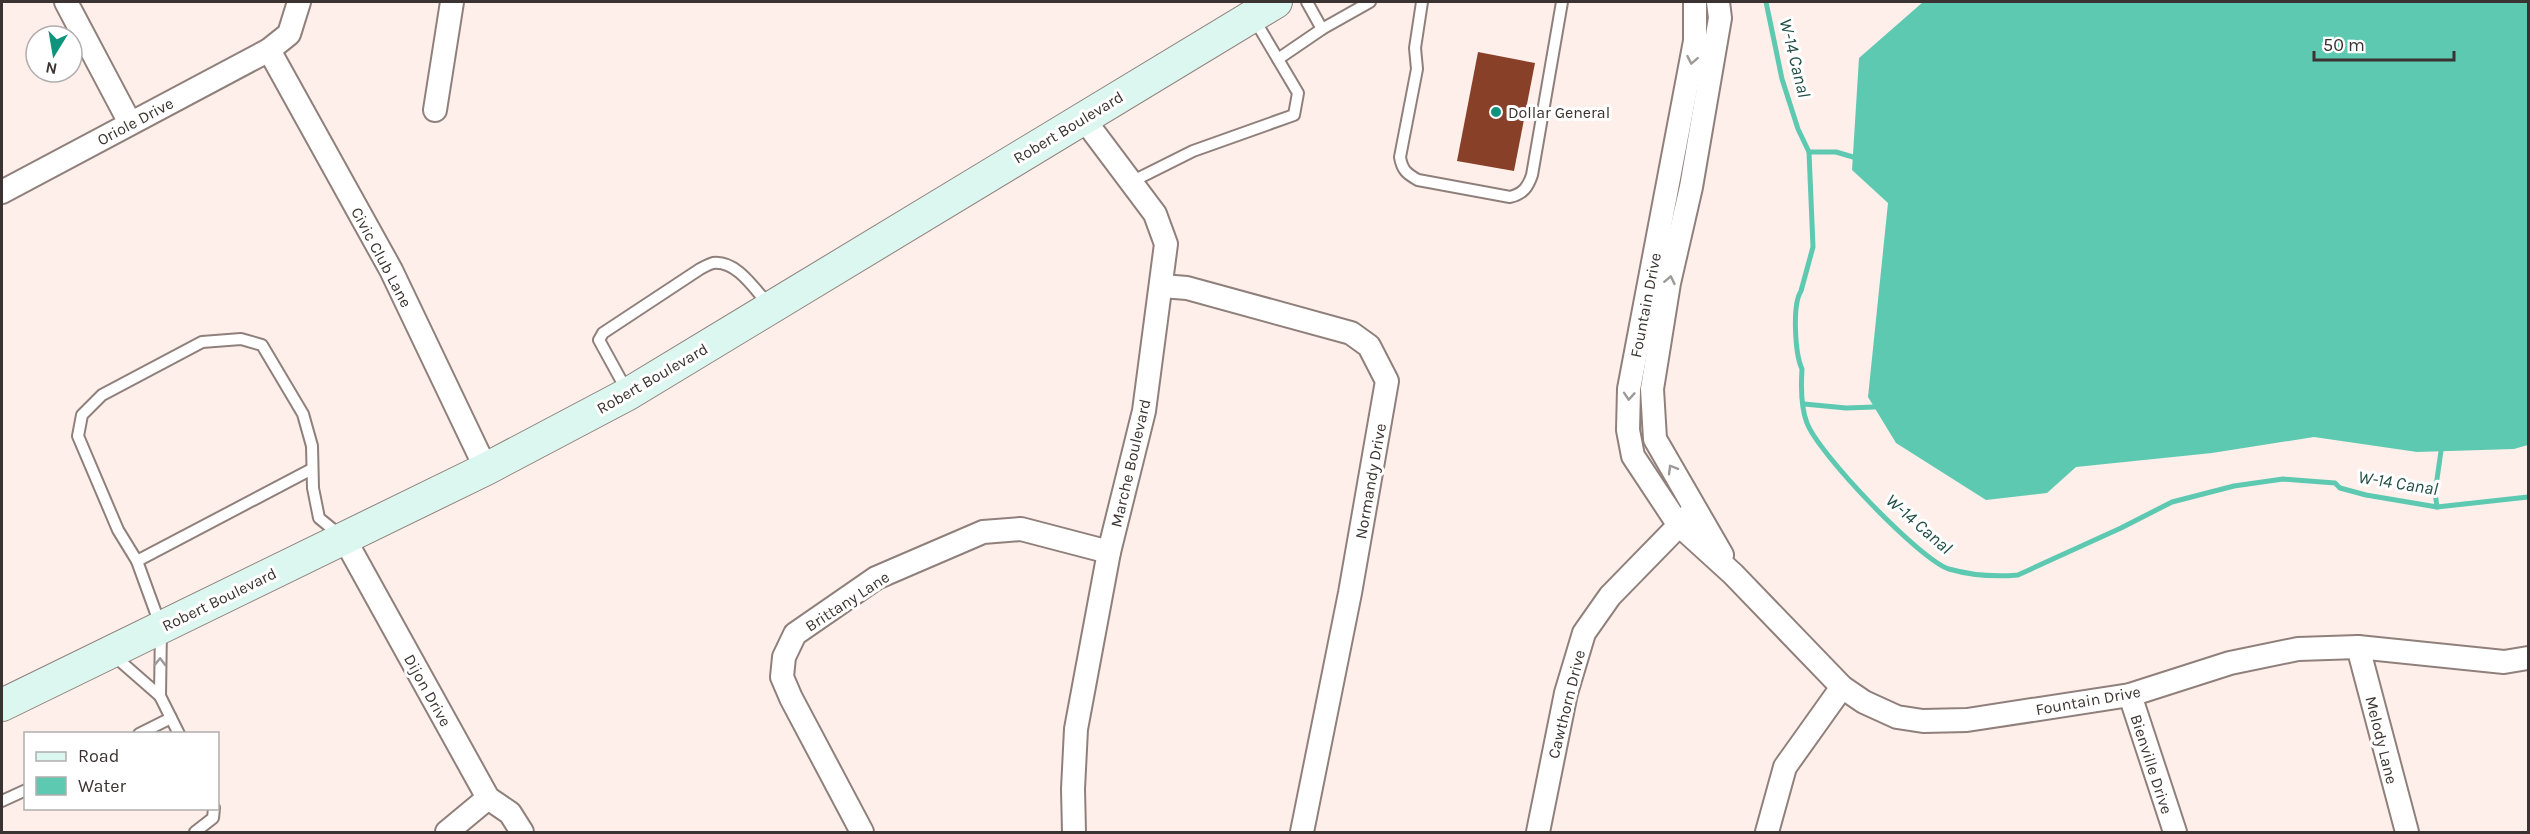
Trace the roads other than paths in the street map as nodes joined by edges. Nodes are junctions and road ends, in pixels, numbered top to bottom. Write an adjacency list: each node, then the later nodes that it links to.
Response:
1 (66, 2): 16 (street)
2 (299, 2): 12 (street, Oriole Drive)
3 (452, 2): 14 (street)
4 (1307, 2): 11 (lane)
5 (1370, 2): 11 (lane)
6 (1422, 2): 7 (lane)
7 (1562, 2)
8 (1695, 2): 21 (street, Fountain Drive, one-way to 21)
9 (1719, 2): 21 (street, Fountain Drive, one-way to 9)
10 (1264, 9): 13 (lane); 15 (main road, Robert Boulevard)
11 (1322, 29): 13 (lane)
12 (269, 50): 16 (street, Oriole Drive); 24 (street, Civic Club Lane)
13 (1278, 59): 17 (lane)
14 (435, 110)
15 (1083, 118): 17 (street, Marche Boulevard); 20 (main road, Robert Boulevard)
16 (130, 123): 18 (street, Oriole Drive)
17 (1131, 182): 19 (street, Marche Boulevard)
18 (2, 192)
19 (1162, 286): 28 (street, Marche Boulevard); 51 (street, Normandy Drive)
20 (771, 308): 22 (main road, Robert Boulevard); 22 (lane)
21 (1655, 309): 25 (street, Fountain Drive, one-way to 21); 26 (street, Fountain Drive, one-way to 26)
22 (628, 394): 24 (main road, Robert Boulevard)
23 (312, 469): 27 (lane); 29 (lane); 29 (lane)
24 (486, 469): 27 (main road, Robert Boulevard)
25 (1696, 510): 26 (street, Cawthorn Drive); 30 (street, Fountain Drive)
26 (1678, 524): 30 (street, Fountain Drive); 52 (street, Cawthorn Drive)
27 (344, 538): 31 (main road, Robert Boulevard); 43 (street, Dijon Drive)
28 (1109, 552): 49 (street, Brittany Lane); 50 (street, Marche Boulevard)
29 (137, 561): 31 (lane)
30 (1733, 574): 35 (street, Fountain Drive)
31 (161, 627): 33 (main road, Robert Boulevard); 37 (lane, one-way to 31)
32 (2358, 647): 34 (street, Fountain Drive); 36 (street, Fountain Drive); 55 (street, Melody Lane)
33 (109, 652): 37 (lane); 38 (main road, Robert Boulevard)
34 (2529, 658)
35 (1842, 687): 36 (street, Fountain Drive); 53 (street)
36 (2130, 695): 54 (street, Bienville Drive)
37 (160, 696): 39 (lane)
38 (2, 705)
39 (171, 718): 40 (lane); 41 (lane)
40 (143, 732)
41 (178, 732)
42 (24, 791): 44 (lane)
43 (488, 798): 47 (street); 48 (street, Dijon Drive)
44 (2, 801)
45 (214, 810): 46 (lane)
46 (195, 832)
47 (447, 832)
48 (522, 832)
49 (862, 832)
50 (1074, 832)
51 (1302, 832)
52 (1538, 832)
53 (1767, 832)
54 (2175, 832)
55 (2406, 832)

